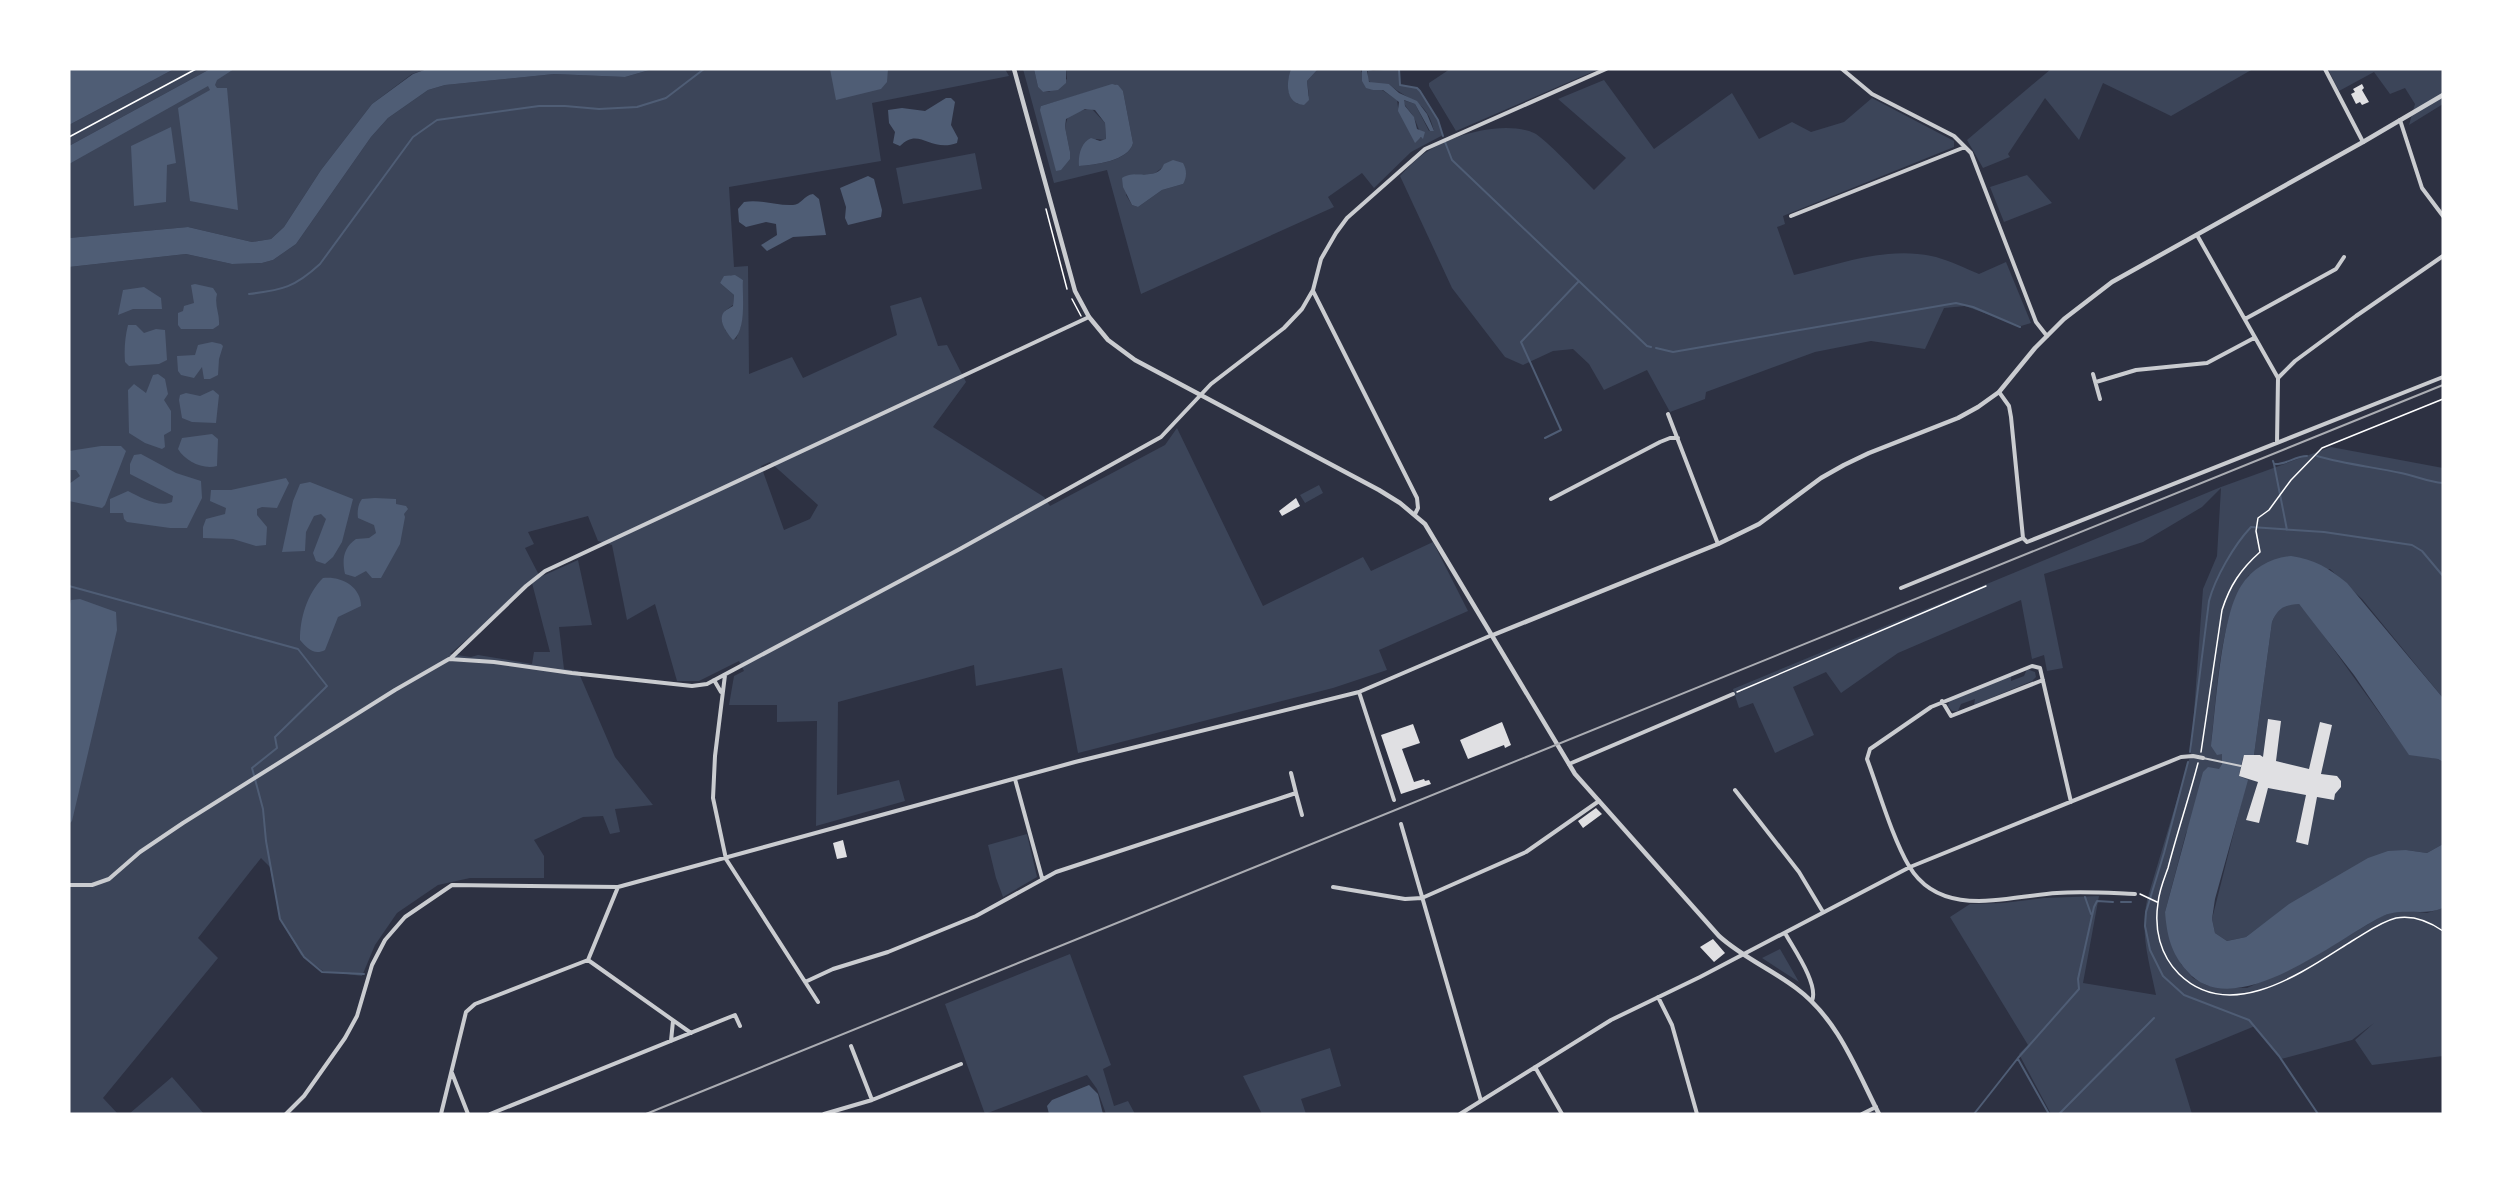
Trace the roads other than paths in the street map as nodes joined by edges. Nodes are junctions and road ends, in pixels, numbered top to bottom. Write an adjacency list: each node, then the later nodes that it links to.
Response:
1 (1014, 69): 15 (street)
2 (1606, 69): 14 (street)
3 (1842, 69): 8 (street)
4 (2325, 69): 7 (street)
5 (2443, 95): 6 (street)
6 (2400, 120): 7 (street); 10 (street)
7 (2362, 142): 11 (street)
8 (1965, 147): 9 (street); 17 (street)
9 (1791, 216)
10 (2443, 216)
11 (2197, 235): 16 (street); 17 (street)
12 (2443, 256): 21 (street)
13 (2344, 257): 16 (street)
14 (1312, 290): 24 (street); 30 (street)
15 (1089, 317): 24 (street); 35 (street)
16 (2245, 320): 18 (street)
17 (2047, 336): 23 (street)
18 (2254, 339): 21 (street); 22 (street)
19 (2093, 374): 22 (street)
20 (2443, 377): 28 (street)
21 (2278, 378): 28 (street)
22 (2096, 382): 25 (street)
23 (1999, 392): 31 (street); 32 (street)
24 (1201, 395): 30 (street); 36 (street)
25 (2100, 399)
26 (1668, 414): 27 (street)
27 (1678, 438): 29 (street); 32 (street)
28 (2277, 443): 31 (street)
29 (1551, 499)
30 (1415, 514): 34 (street)
31 (2023, 538): 33 (street)
32 (1718, 544): 34 (street)
33 (1901, 588)
34 (1493, 635): 39 (street); 44 (street)
35 (449, 659): 37 (street); 58 (street)
36 (725, 674): 37 (street); 40 (street)
37 (714, 680): 40 (street)
38 (2044, 680): 42 (street); 42 (street); 52 (street)
39 (1359, 692): 47 (street); 50 (street)
40 (722, 693): 55 (street)
41 (1733, 694): 44 (street)
42 (1942, 701): 56 (street)
43 (2201, 758): 45 (lane); 52 (street)
44 (1569, 764): 51 (street)
45 (2241, 766)
46 (1291, 773): 49 (street)
47 (1015, 779): 55 (street); 57 (street)
48 (1735, 790): 63 (street)
49 (1296, 793): 53 (street); 57 (street)
50 (1394, 800)
51 (1599, 801): 62 (street); 65 (street)
52 (2071, 802): 56 (street)
53 (1302, 815)
54 (1401, 824): 62 (street)
55 (726, 859): 60 (street); 67 (street)
56 (1910, 867): 61 (street); 63 (street)
57 (1042, 878): 67 (street)
58 (69, 885)
59 (1333, 887): 62 (street)
60 (618, 888): 66 (street); 82 (street)
61 (2135, 894)
62 (1422, 898): 80 (street)
63 (1823, 912): 64 (street)
64 (1785, 933): 65 (street); 69 (street)
65 (1742, 955): 68 (street); 69 (street)
66 (588, 960): 71 (street); 78 (street)
67 (805, 982): 70 (street)
68 (1658, 997): 77 (street); 89 (street)
69 (1812, 1001): 81 (street)
70 (818, 1002)
71 (673, 1021): 73 (street); 74 (street)
72 (740, 1026): 73 (street)
73 (691, 1033): 74 (street)
74 (671, 1041): 85 (street)
75 (851, 1046): 79 (street)
76 (962, 1064): 79 (street)
77 (1535, 1067): 80 (street); 88 (street)
78 (452, 1071): 83 (street); 84 (street)
79 (872, 1100): 86 (street)
80 (1481, 1101): 87 (street)
81 (1876, 1107): 90 (street); 91 (street)
82 (286, 1114)
83 (441, 1114)
84 (468, 1114)
85 (490, 1114)
86 (824, 1114)
87 (1460, 1114)
88 (1562, 1114)
89 (1697, 1114)
90 (1862, 1114)
91 (1879, 1114)

